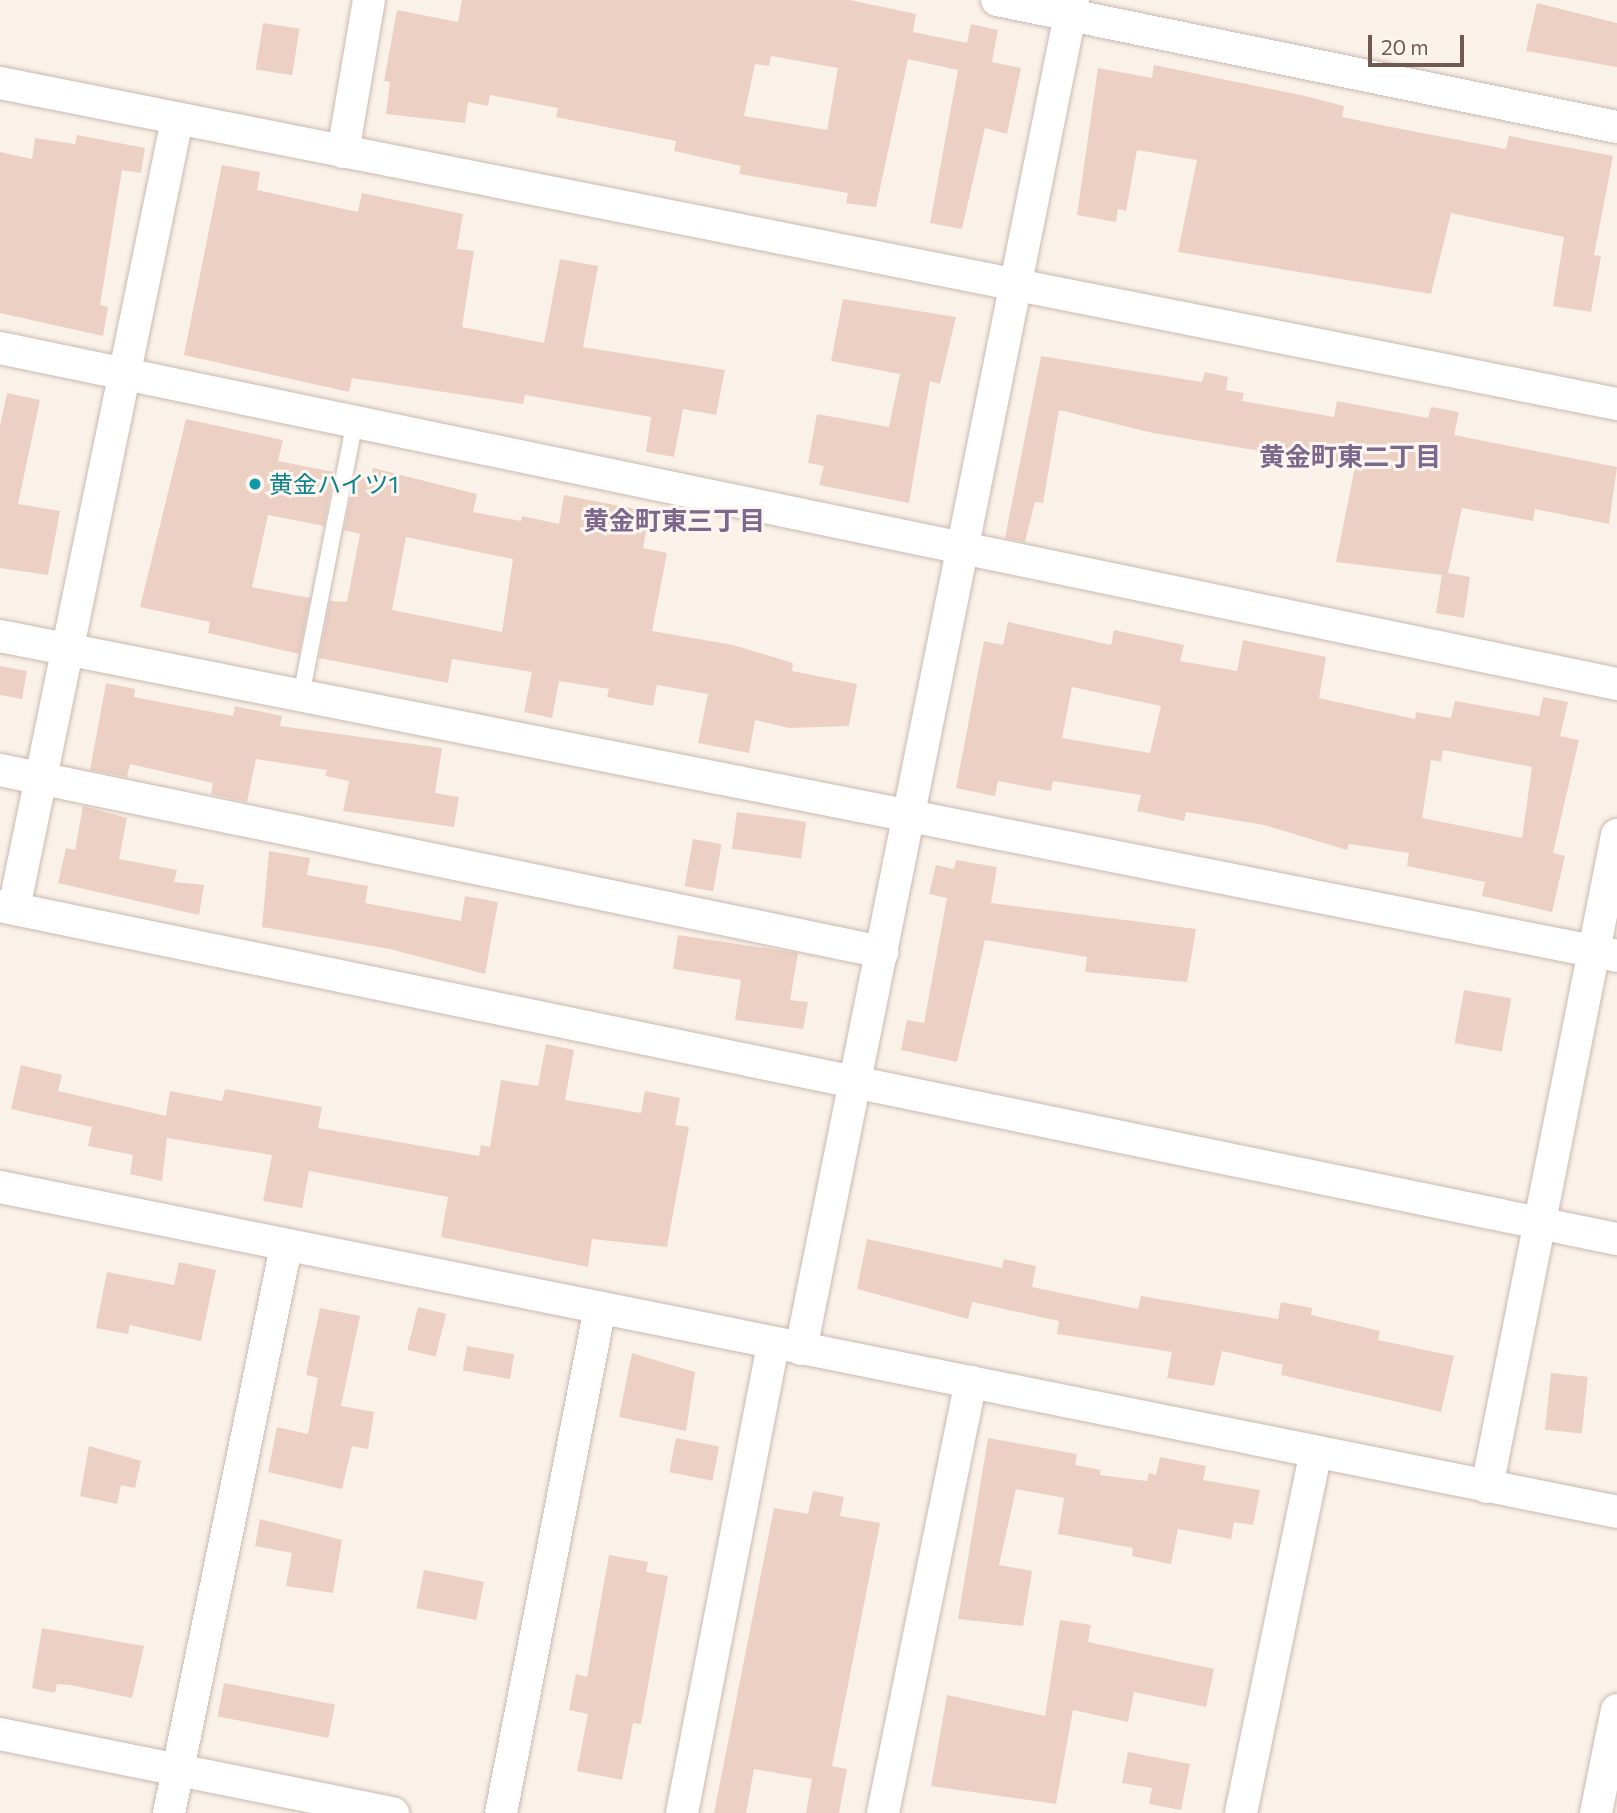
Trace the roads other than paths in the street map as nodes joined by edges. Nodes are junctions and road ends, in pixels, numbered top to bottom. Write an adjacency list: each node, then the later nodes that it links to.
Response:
1 (369, 0): 7 (street)
2 (996, 0): 3 (street)
3 (1072, 8): 6 (street); 8 (street)
4 (0, 83): 5 (street)
5 (177, 120): 7 (street); 10 (street)
6 (1617, 127)
7 (343, 152): 8 (street)
8 (1014, 287): 11 (street); 13 (street)
9 (0, 348): 10 (street)
10 (128, 372): 12 (street); 15 (street)
11 (1617, 404)
12 (355, 420): 13 (street); 17 (lane)
13 (962, 547): 16 (street); 20 (street)
14 (0, 636): 15 (street)
15 (70, 650): 17 (street); 19 (street)
16 (1617, 684)
17 (301, 696): 20 (street)
18 (0, 770): 19 (street)
19 (42, 778): 22 (street); 23 (street)
20 (909, 818): 23 (street); 24 (street)
21 (1617, 835): 24 (street)
22 (7, 907): 25 (street)
23 (882, 952): 25 (street)
24 (1605, 954): 27 (street)
25 (855, 1083): 27 (street); 31 (street)
26 (0, 1187): 29 (street)
27 (1540, 1223): 28 (street); 34 (street)
28 (1617, 1239)
29 (286, 1247): 30 (street); 38 (street)
30 (600, 1308): 31 (street); 41 (street)
31 (787, 1346): 32 (street); 42 (street)
32 (971, 1382): 33 (street); 43 (street)
33 (1316, 1452): 34 (street); 44 (street)
34 (1487, 1487): 35 (street)
35 (1617, 1512)
36 (1617, 1710): 45 (street)
37 (0, 1734): 38 (street)
38 (178, 1769): 39 (street); 40 (street)
39 (169, 1813)
40 (393, 1813)
41 (502, 1813)
42 (682, 1813)
43 (883, 1813)
44 (1241, 1813)
45 (1596, 1813)

